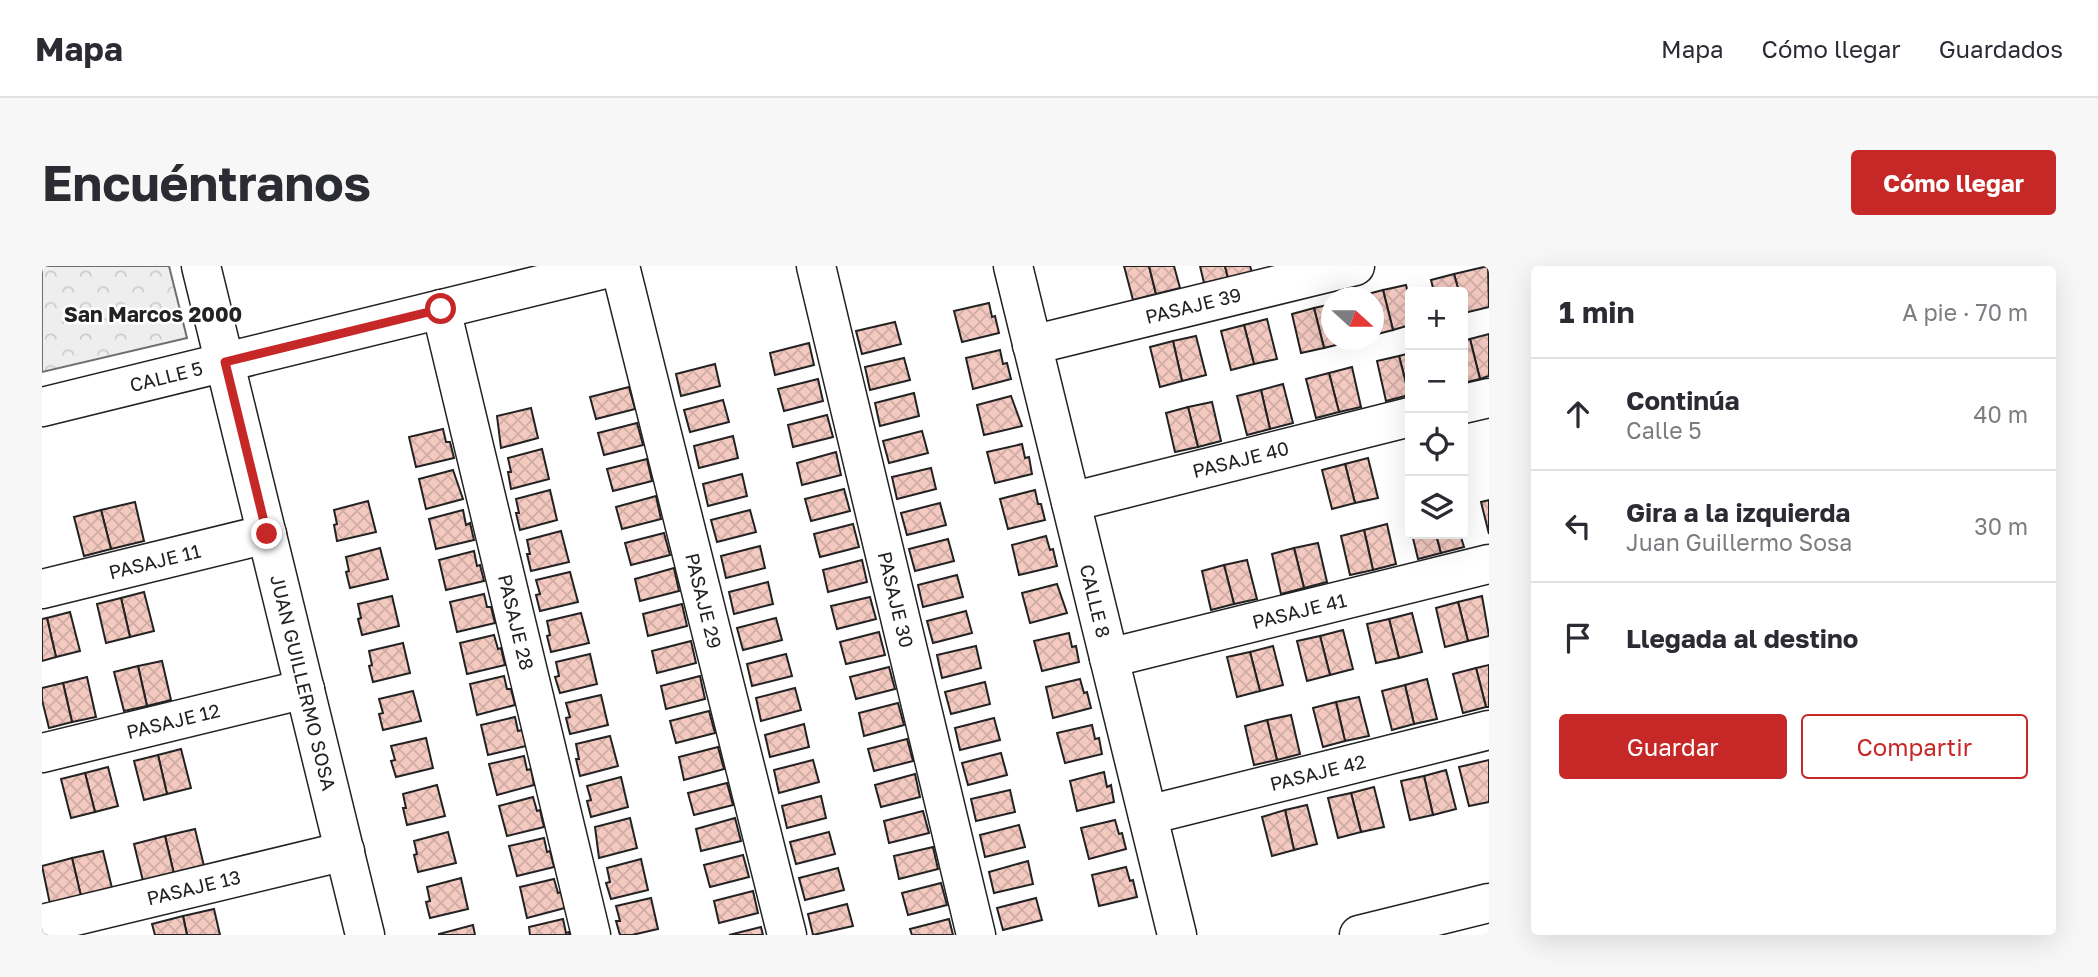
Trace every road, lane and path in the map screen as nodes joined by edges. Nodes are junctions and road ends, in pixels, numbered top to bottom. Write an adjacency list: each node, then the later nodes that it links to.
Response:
1 (201, 266): 8 (street, JUAN GUILLERMO SOSA)
2 (618, 266): 6 (street, CALLE 5); 28 (street, PASAJE 29)
3 (816, 266): 29 (street, PASAJE 30)
4 (1013, 266): 7 (street, CALLE 8)
5 (1355, 266): 7 (street, PASAJE 39)
6 (441, 309): 8 (street, CALLE 5); 27 (street, PASAJE 28)
7 (1032, 345): 13 (street, CALLE 8)
8 (225, 362): 11 (street, CALLE 5); 14 (street, JUAN GUILLERMO SOSA)
9 (1489, 398): 10 (street)
10 (1468, 403)
11 (42, 407)
12 (1405, 418): 13 (street, PASAJE 40)
13 (1071, 502): 17 (street, CALLE 8)
14 (267, 534): 16 (street, PASAJE 11); 18 (street, JUAN GUILLERMO SOSA)
15 (1489, 564): 17 (street, PASAJE 41)
16 (42, 589)
17 (1109, 658): 21 (street, CALLE 8)
18 (305, 689): 20 (street, PASAJE 12); 22 (street, JUAN GUILLERMO SOSA)
19 (1489, 730): 21 (street, PASAJE 42)
20 (42, 753)
21 (1148, 815): 30 (street, CALLE 8)
22 (345, 851): 24 (street, PASAJE 13); 26 (street, JUAN GUILLERMO SOSA)
23 (1489, 903): 25 (street)
24 (42, 924)
25 (1372, 933)
26 (365, 935)
27 (591, 935)
28 (787, 935)
29 (976, 935)
30 (1177, 935)

